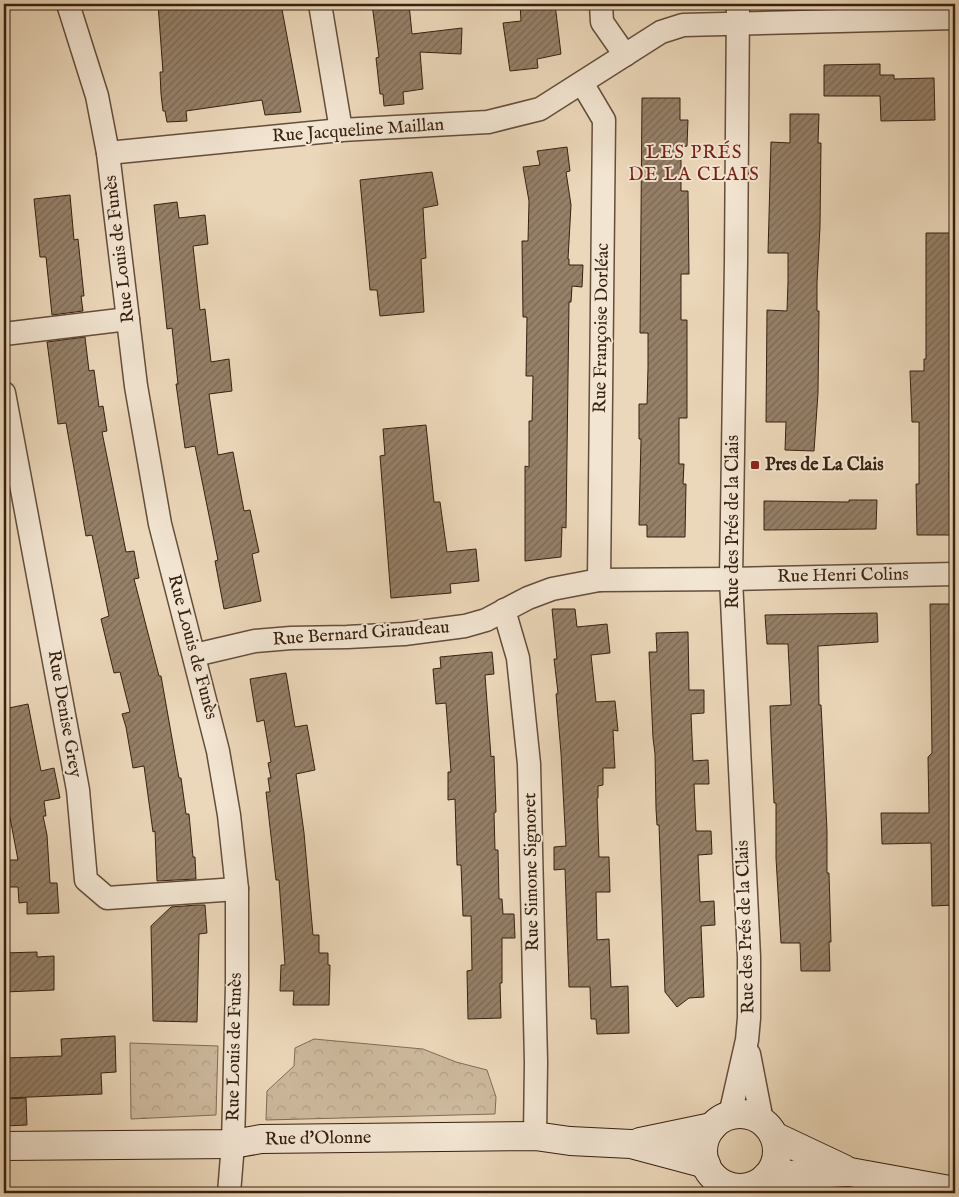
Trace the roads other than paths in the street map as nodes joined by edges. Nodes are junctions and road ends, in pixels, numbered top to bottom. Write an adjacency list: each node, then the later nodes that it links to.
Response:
1 (68, 4): 9 (street)
2 (320, 4): 8 (street)
3 (601, 4): 6 (street)
4 (738, 13): 5 (street, Rue Jacqueline Maillan); 6 (street, Rue Jacqueline Maillan); 14 (street, Rue des Prés de la Clais)
5 (955, 18)
6 (624, 55): 7 (street, Rue Jacqueline Maillan)
7 (582, 83): 8 (street, Rue Jacqueline Maillan); 15 (street, Rue Françoise Dorléac)
8 (341, 130): 9 (street, Rue Jacqueline Maillan)
9 (108, 153): 10 (street, Rue Louis de Funès)
10 (128, 319): 11 (street); 17 (street, Rue Louis de Funès)
11 (4, 334)
12 (4, 393): 18 (street, Rue Denise Grey)
13 (955, 574): 14 (street, Rue Henri Colins)
14 (731, 579): 15 (street, Rue Bernard Giraudeau); 19 (street, Rue des Prés de la Clais)
15 (599, 580): 16 (street, Rue Bernard Giraudeau)
16 (504, 610): 17 (street, Rue Bernard Giraudeau); 22 (street, Rue Simone Signoret)
17 (194, 655): 18 (street, Rue Louis de Funès)
18 (237, 889): 23 (street, Rue Louis de Funès)
19 (747, 1040): 20 (street, Rue des Prés de la Clais); 21 (street, Rue des Prés de la Clais)
20 (721, 1121): 21 (street, Rue d'Olonne); 24 (street, Rue d'Olonne); 27 (street)
21 (768, 1129): 26 (street, Rue d'Olonne); 28 (street)
22 (535, 1136): 23 (street, Rue d'Olonne); 24 (street, Rue d'Olonne)
23 (233, 1144): 25 (street, Rue d'Olonne); 30 (street, Rue Louis de Funès)
24 (632, 1144): 27 (street, Rue d'Olonne)
25 (4, 1146)
26 (850, 1172): 28 (street, Rue d'Olonne); 29 (street, Rue d'Olonne)
27 (717, 1180): 28 (street, Rue d'Olonne)
28 (756, 1185)
29 (955, 1191)
30 (229, 1193)

